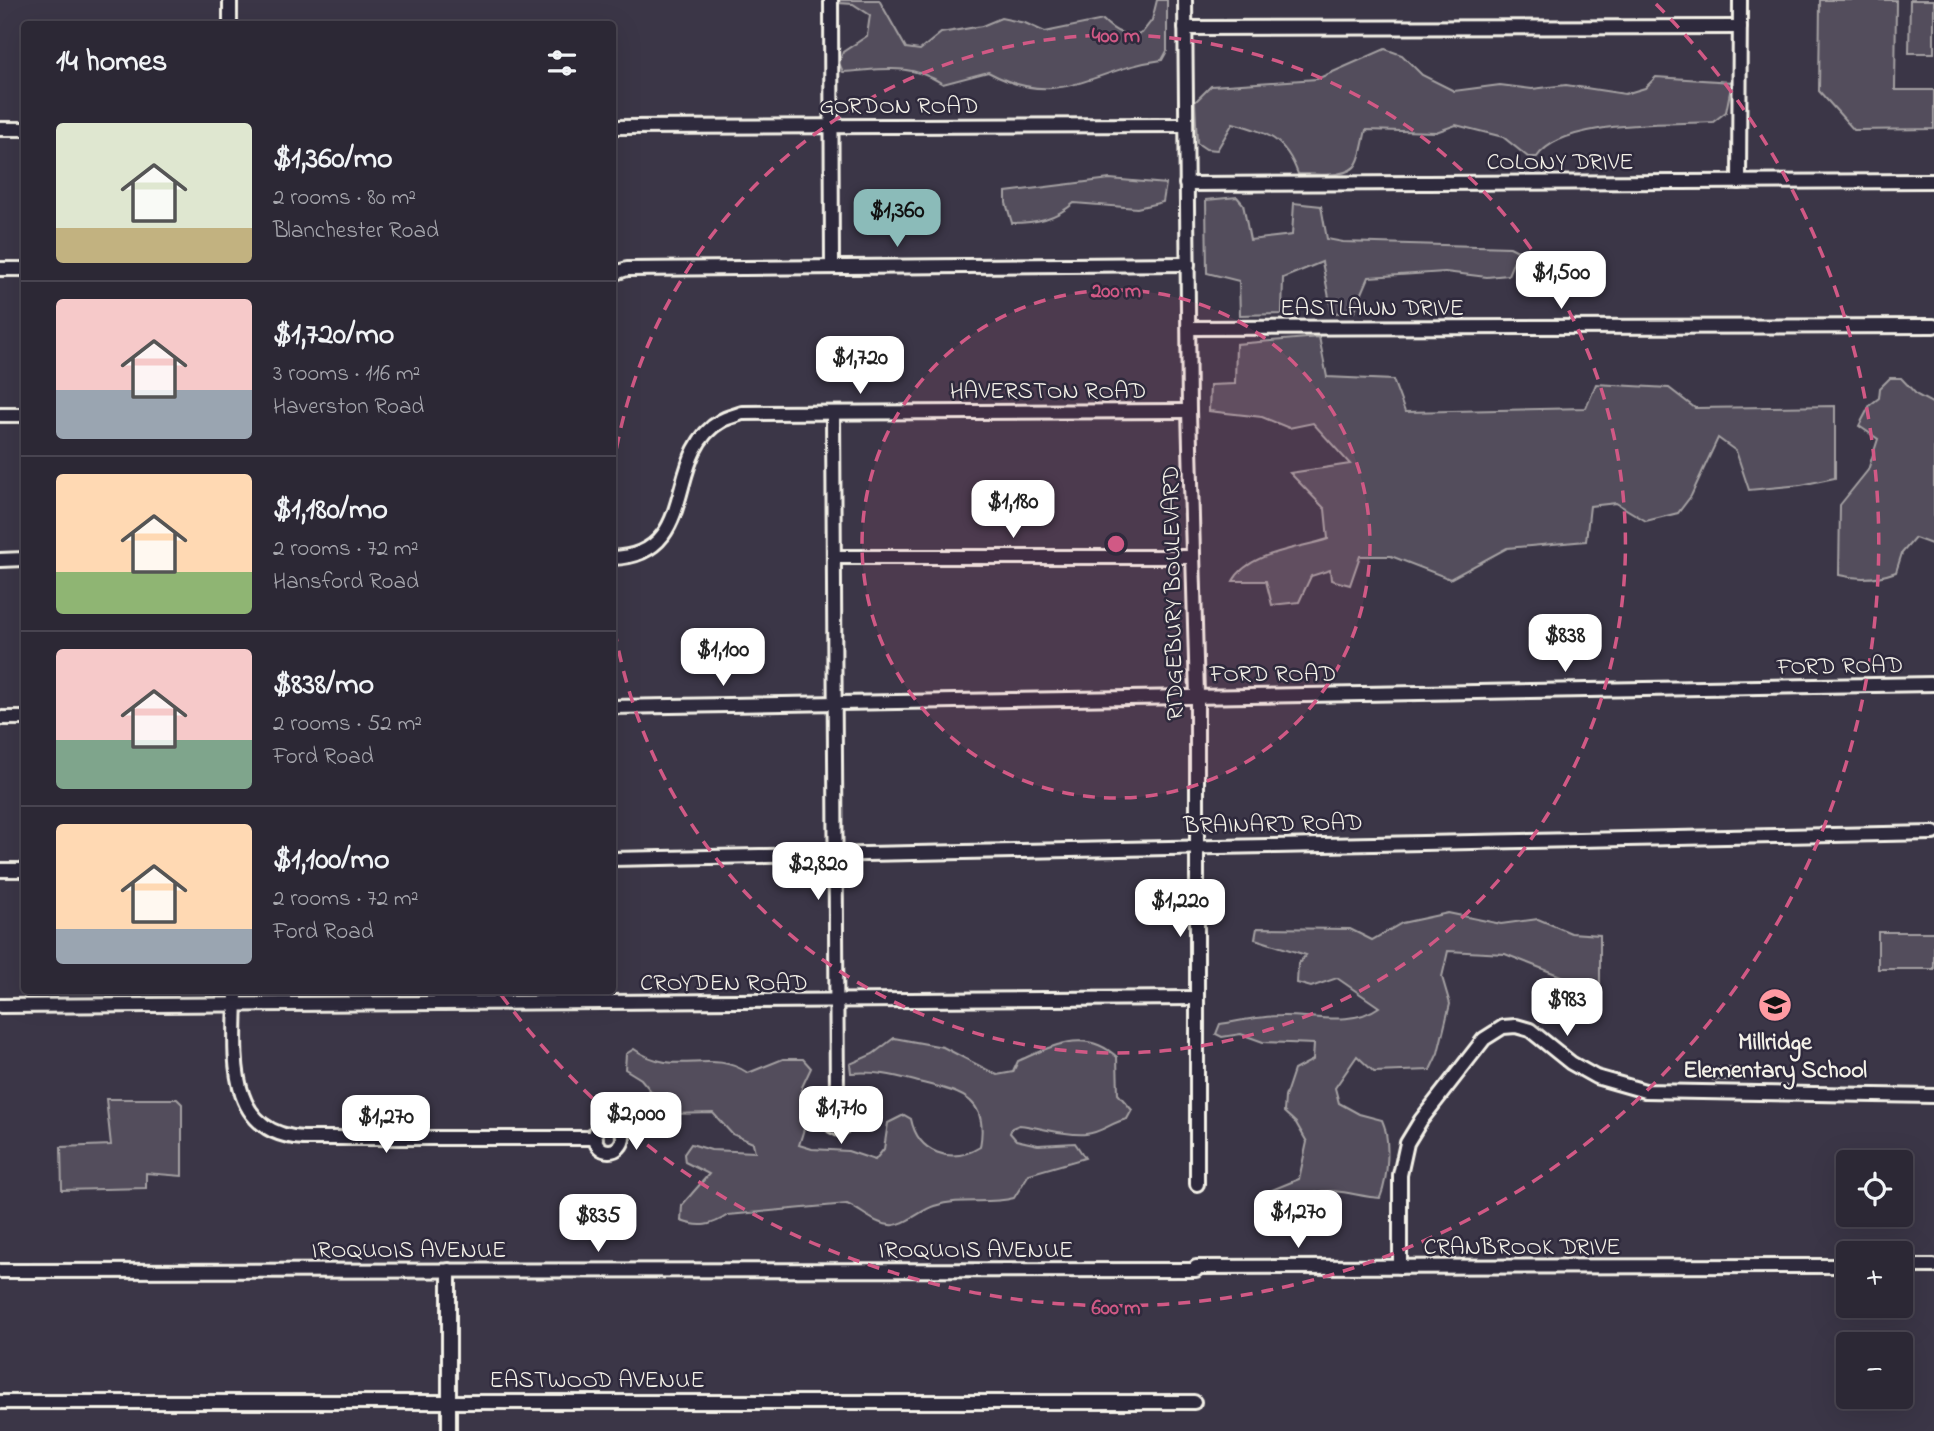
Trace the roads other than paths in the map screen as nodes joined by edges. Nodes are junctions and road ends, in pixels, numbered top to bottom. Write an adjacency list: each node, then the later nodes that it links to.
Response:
1 (230, 0): 5 (street)
2 (831, 0): 9 (street)
3 (1185, 0): 7 (street, RIDGEBURY BOULEVARD)
4 (1740, 0): 6 (street)
5 (230, 21)
6 (1740, 27): 7 (street); 14 (street)
7 (1185, 28): 8 (street, RIDGEBURY BOULEVARD)
8 (1185, 125): 9 (street, GORDON ROAD); 15 (street, RIDGEBURY BOULEVARD)
9 (832, 126): 10 (street, GORDON ROAD); 17 (street)
10 (616, 127)
11 (0, 129): 12 (street)
12 (21, 129)
13 (1934, 181): 14 (street, COLONY DRIVE)
14 (1739, 182): 15 (street, COLONY DRIVE)
15 (1186, 184): 16 (street, RIDGEBURY BOULEVARD)
16 (1188, 264): 17 (street); 22 (street, RIDGEBURY BOULEVARD)
17 (832, 267): 20 (street)
18 (0, 269): 19 (street)
19 (21, 269)
20 (616, 273)
21 (1934, 326): 22 (street, EASTLAWN DRIVE)
22 (1189, 328): 23 (street, RIDGEBURY BOULEVARD)
23 (1189, 411): 24 (street, HAVERSTON ROAD); 27 (street, RIDGEBURY BOULEVARD)
24 (833, 413): 28 (street, HAVERSTON ROAD); 29 (street)
25 (0, 415): 26 (street)
26 (21, 415)
27 (1193, 556): 29 (street); 33 (street, RIDGEBURY BOULEVARD)
28 (616, 557)
29 (834, 558): 34 (street)
30 (21, 559): 31 (street)
31 (0, 560)
32 (1934, 684): 33 (street, FORD ROAD)
33 (1197, 695): 34 (street, FORD ROAD); 39 (street, RIDGEBURY BOULEVARD)
34 (834, 703): 35 (street, FORD ROAD); 40 (street)
35 (616, 707)
36 (0, 718): 37 (street)
37 (21, 718)
38 (1934, 833): 39 (street, BRAINARD ROAD)
39 (1196, 845): 40 (street, BRAINARD ROAD); 45 (street, RIDGEBURY BOULEVARD)
40 (834, 855): 41 (street, BRAINARD ROAD); 46 (street)
41 (616, 859)
42 (0, 870): 43 (street)
43 (21, 870)
44 (236, 994): 47 (street)
45 (1197, 998): 46 (street, CROYDEN ROAD); 52 (street, RIDGEBURY BOULEVARD)
46 (836, 1002): 47 (street, CROYDEN ROAD); 50 (street)
47 (236, 1005): 48 (street, CROYDEN ROAD); 51 (street)
48 (0, 1006)
49 (1934, 1096): 56 (street)
50 (837, 1100)
51 (596, 1138)
52 (1197, 1184)
53 (1836, 1266): 56 (street, CRANBROOK DRIVE)
54 (1913, 1266): 55 (street)
55 (1934, 1266)
56 (1400, 1267): 57 (street, CRANBROOK DRIVE)
57 (1196, 1268): 58 (street, IROQUOIS AVENUE)
58 (449, 1270): 59 (street, IROQUOIS AVENUE); 60 (street)
59 (0, 1271)
60 (449, 1400): 61 (street, EASTWOOD AVENUE); 62 (street, EASTWOOD AVENUE); 63 (street)
61 (0, 1402)
62 (1194, 1402)
63 (449, 1431)

